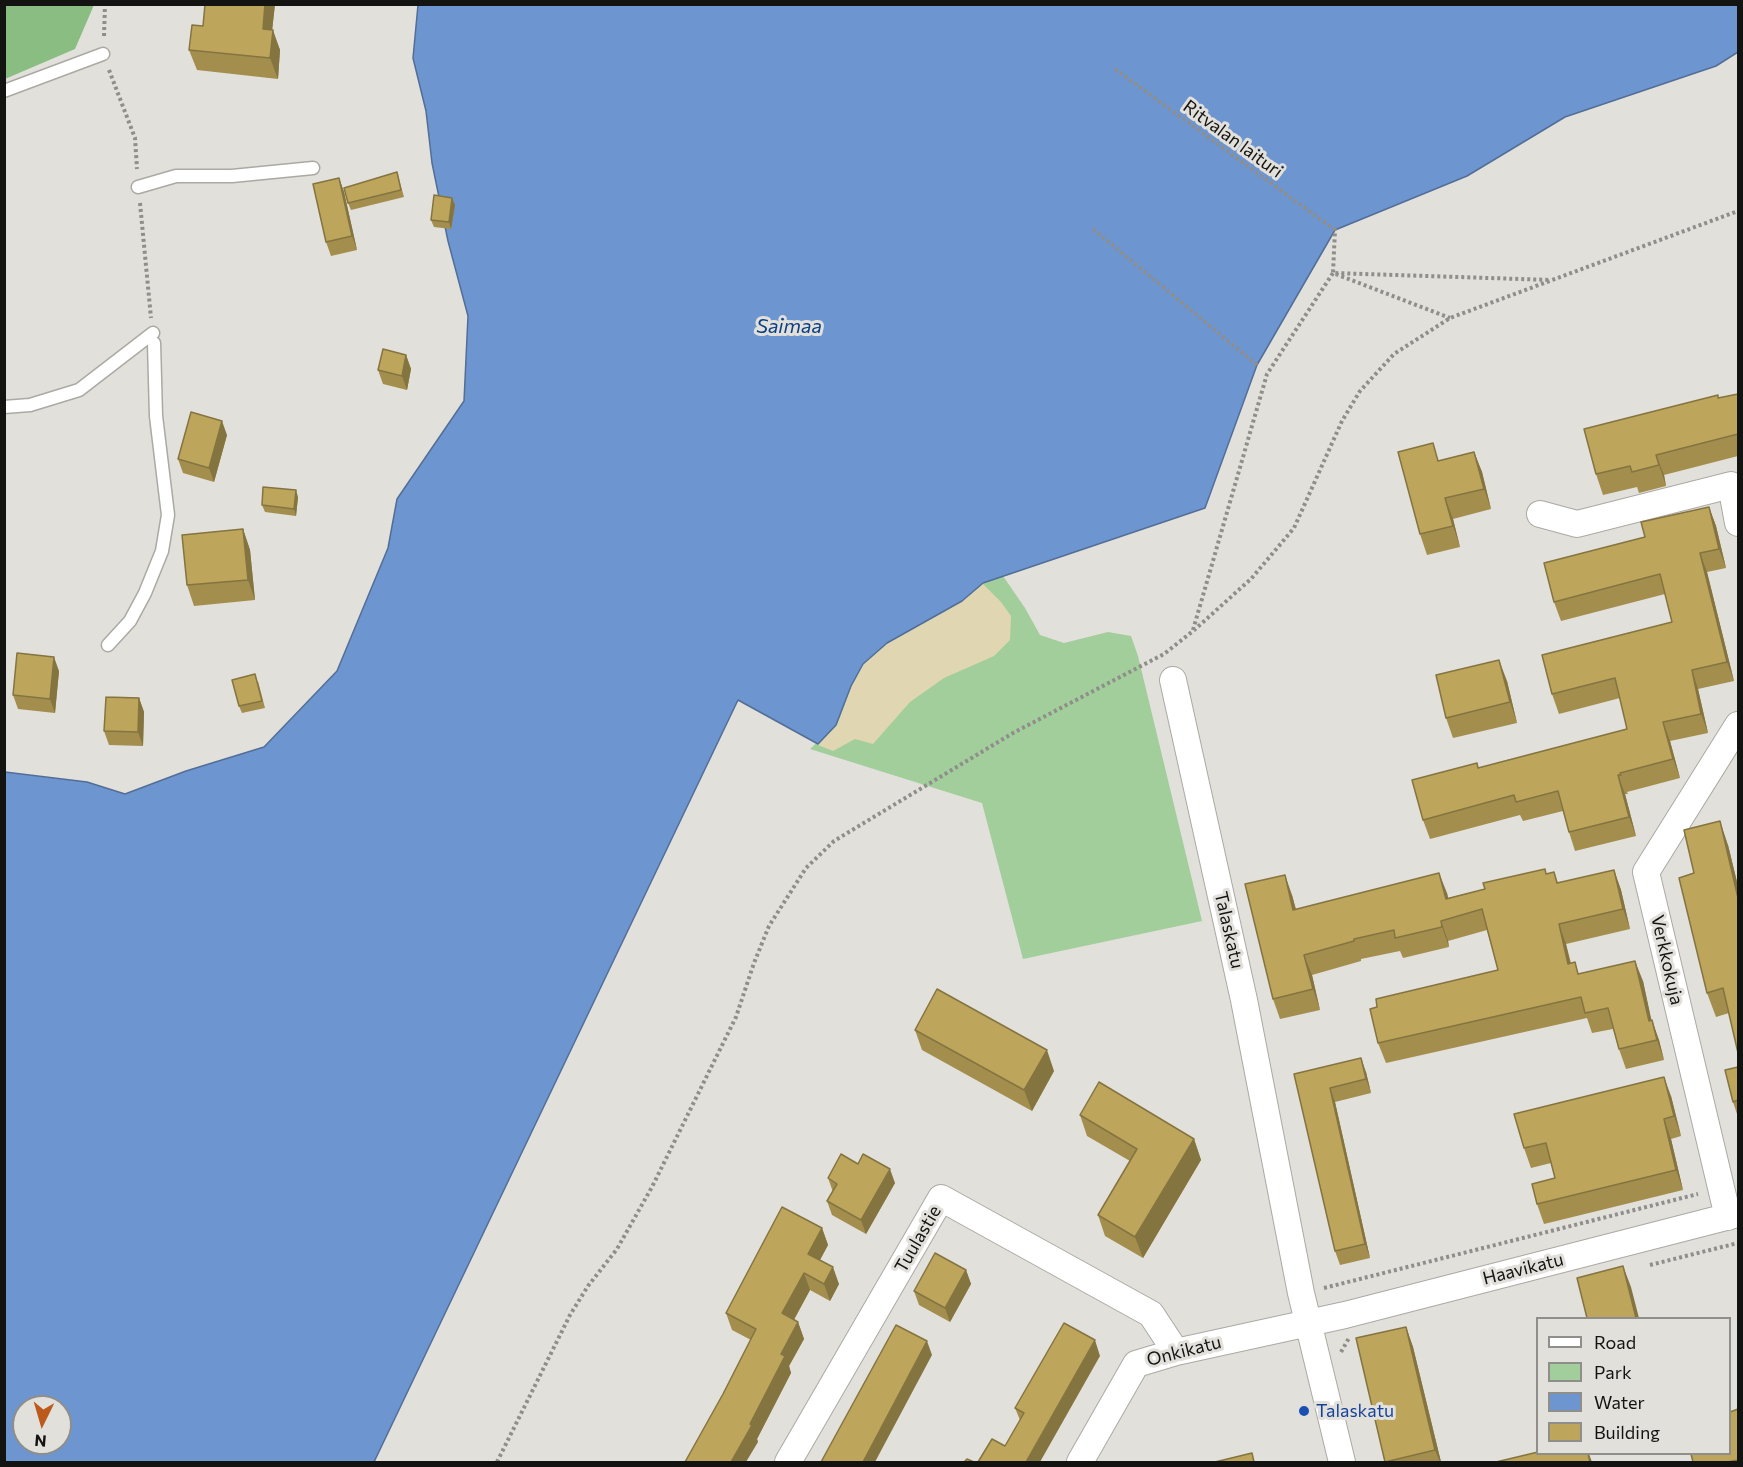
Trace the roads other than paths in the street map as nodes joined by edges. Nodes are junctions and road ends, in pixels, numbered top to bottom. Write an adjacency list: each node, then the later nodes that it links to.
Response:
1 (103, 54): 2 (lane)
2 (4, 92)
3 (313, 168): 4 (lane)
4 (138, 188)
5 (4, 407): 8 (lane)
6 (1540, 514): 7 (street)
7 (1738, 523)
8 (108, 645)
9 (1173, 680): 12 (street, Talaskatu)
10 (1738, 725): 11 (street, Verkkokuja)
11 (1733, 1215): 12 (street, Haavikatu)
12 (1308, 1323): 13 (street, Onkikatu); 16 (street, Talaskatu)
13 (1176, 1352): 14 (street, Tuulastie); 15 (street, Onkikatu)
14 (788, 1462)
15 (1080, 1462)
16 (1342, 1462)

